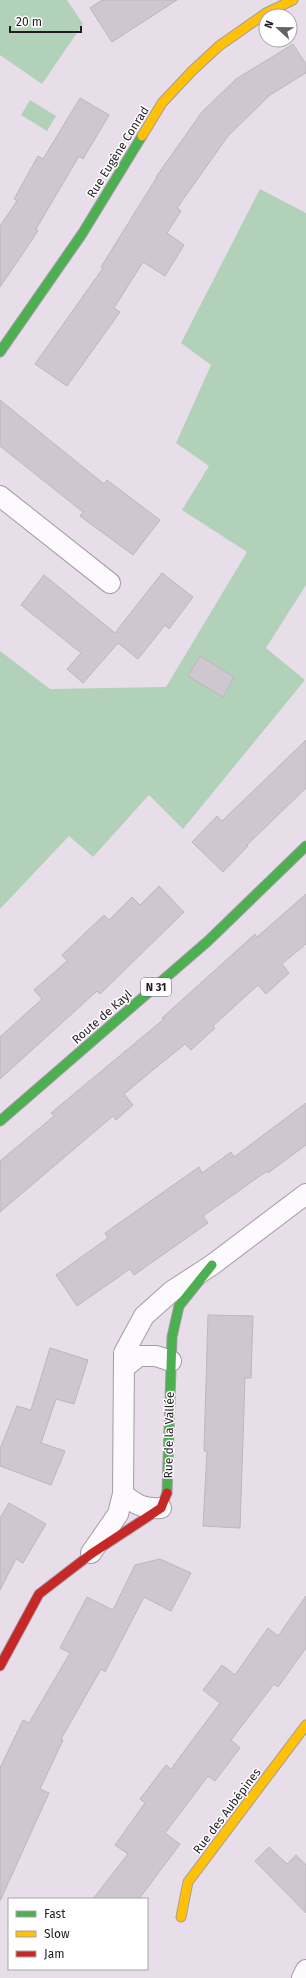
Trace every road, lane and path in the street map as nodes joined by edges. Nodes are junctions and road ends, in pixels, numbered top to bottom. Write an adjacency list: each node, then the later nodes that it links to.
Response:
1 (293, 0): 2 (street, Rue Eugène Conrad)
2 (0, 352)
3 (0, 496): 4 (street)
4 (110, 583)
5 (306, 846): 6 (street, Route de Kayl / N 31)
6 (0, 1121)
7 (306, 1194): 8 (street, Rue de la Vallée)
8 (212, 1265): 9 (street, Rue de la Vallée); 10 (street, Rue de la Vallée)
9 (171, 1361): 10 (street); 12 (street, Rue de la Vallée)
10 (124, 1368): 11 (street, Rue de la Vallée)
11 (123, 1494): 12 (street); 13 (street, Rue de la Vallée)
12 (161, 1508): 13 (street, Rue de la Vallée)
13 (91, 1554): 14 (street, Rue de la Vallée)
14 (0, 1666)
15 (306, 1725): 16 (street, Rue des Aubépines)
16 (181, 1917)
17 (306, 1970): 18 (street)
18 (302, 1978)

